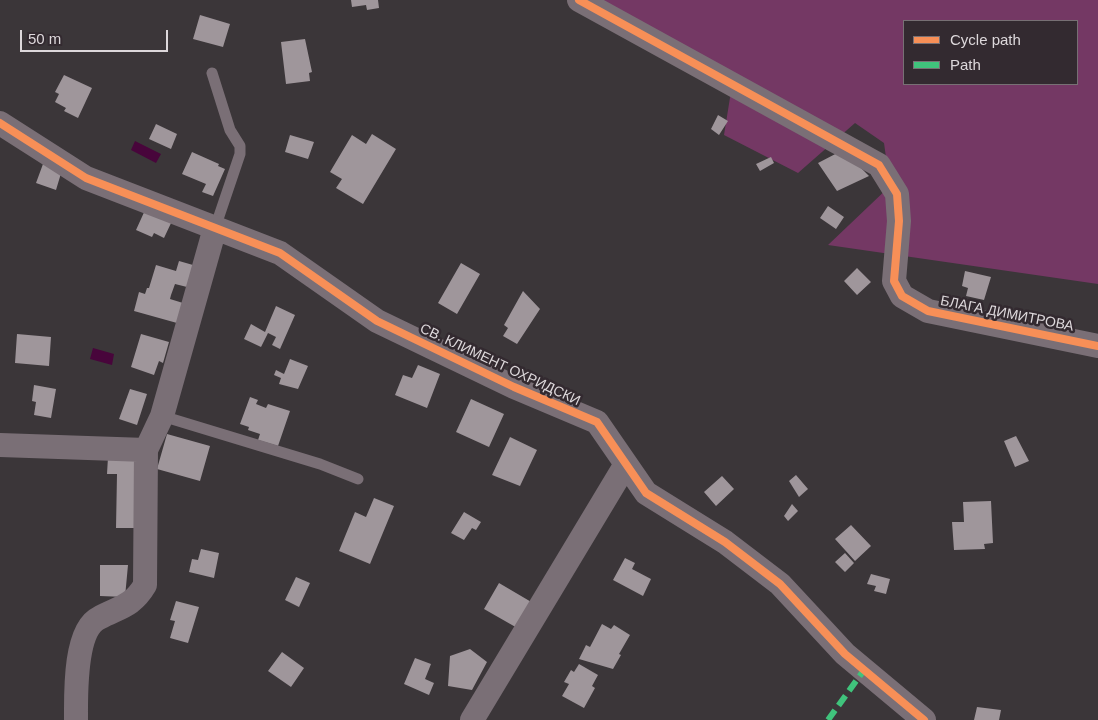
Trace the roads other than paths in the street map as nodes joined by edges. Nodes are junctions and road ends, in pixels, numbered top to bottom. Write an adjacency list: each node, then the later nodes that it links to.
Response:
1 (579, 0): 5 (street, БЛАГА ДИМИТРОВА)
2 (212, 73): 4 (lane)
3 (0, 123): 4 (street, СВ. КЛИМЕНТ ОХРИДСКИ)
4 (215, 228): 6 (street); 9 (street, СВ. КЛИМЕНТ ОХРИДСКИ)
5 (1098, 346)
6 (162, 416): 8 (street); 10 (lane)
7 (0, 445): 8 (street)
8 (146, 450): 11 (street)
9 (626, 464): 12 (street); 13 (street, СВ. КЛИМЕНТ ОХРИДСКИ)
10 (358, 479)
11 (76, 720)
12 (472, 720)
13 (924, 720)

